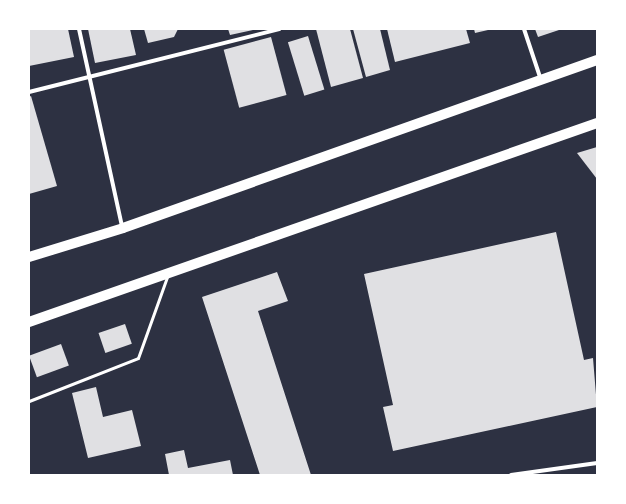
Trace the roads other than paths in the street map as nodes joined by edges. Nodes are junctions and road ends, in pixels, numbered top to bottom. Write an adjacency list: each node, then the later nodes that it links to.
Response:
1 (79, 29): 5 (street)
2 (279, 29): 5 (street)
3 (524, 29): 6 (street)
4 (597, 60): 6 (main road)
5 (89, 75): 7 (street); 9 (street)
6 (540, 80): 9 (main road)
7 (29, 92)
8 (597, 124): 11 (main road)
9 (123, 228): 10 (main road)
10 (29, 257)
11 (168, 274): 12 (main road); 13 (lane)
12 (29, 322)
13 (29, 401)
14 (597, 463): 15 (street)
15 (527, 474): 16 (street)
16 (511, 475)

